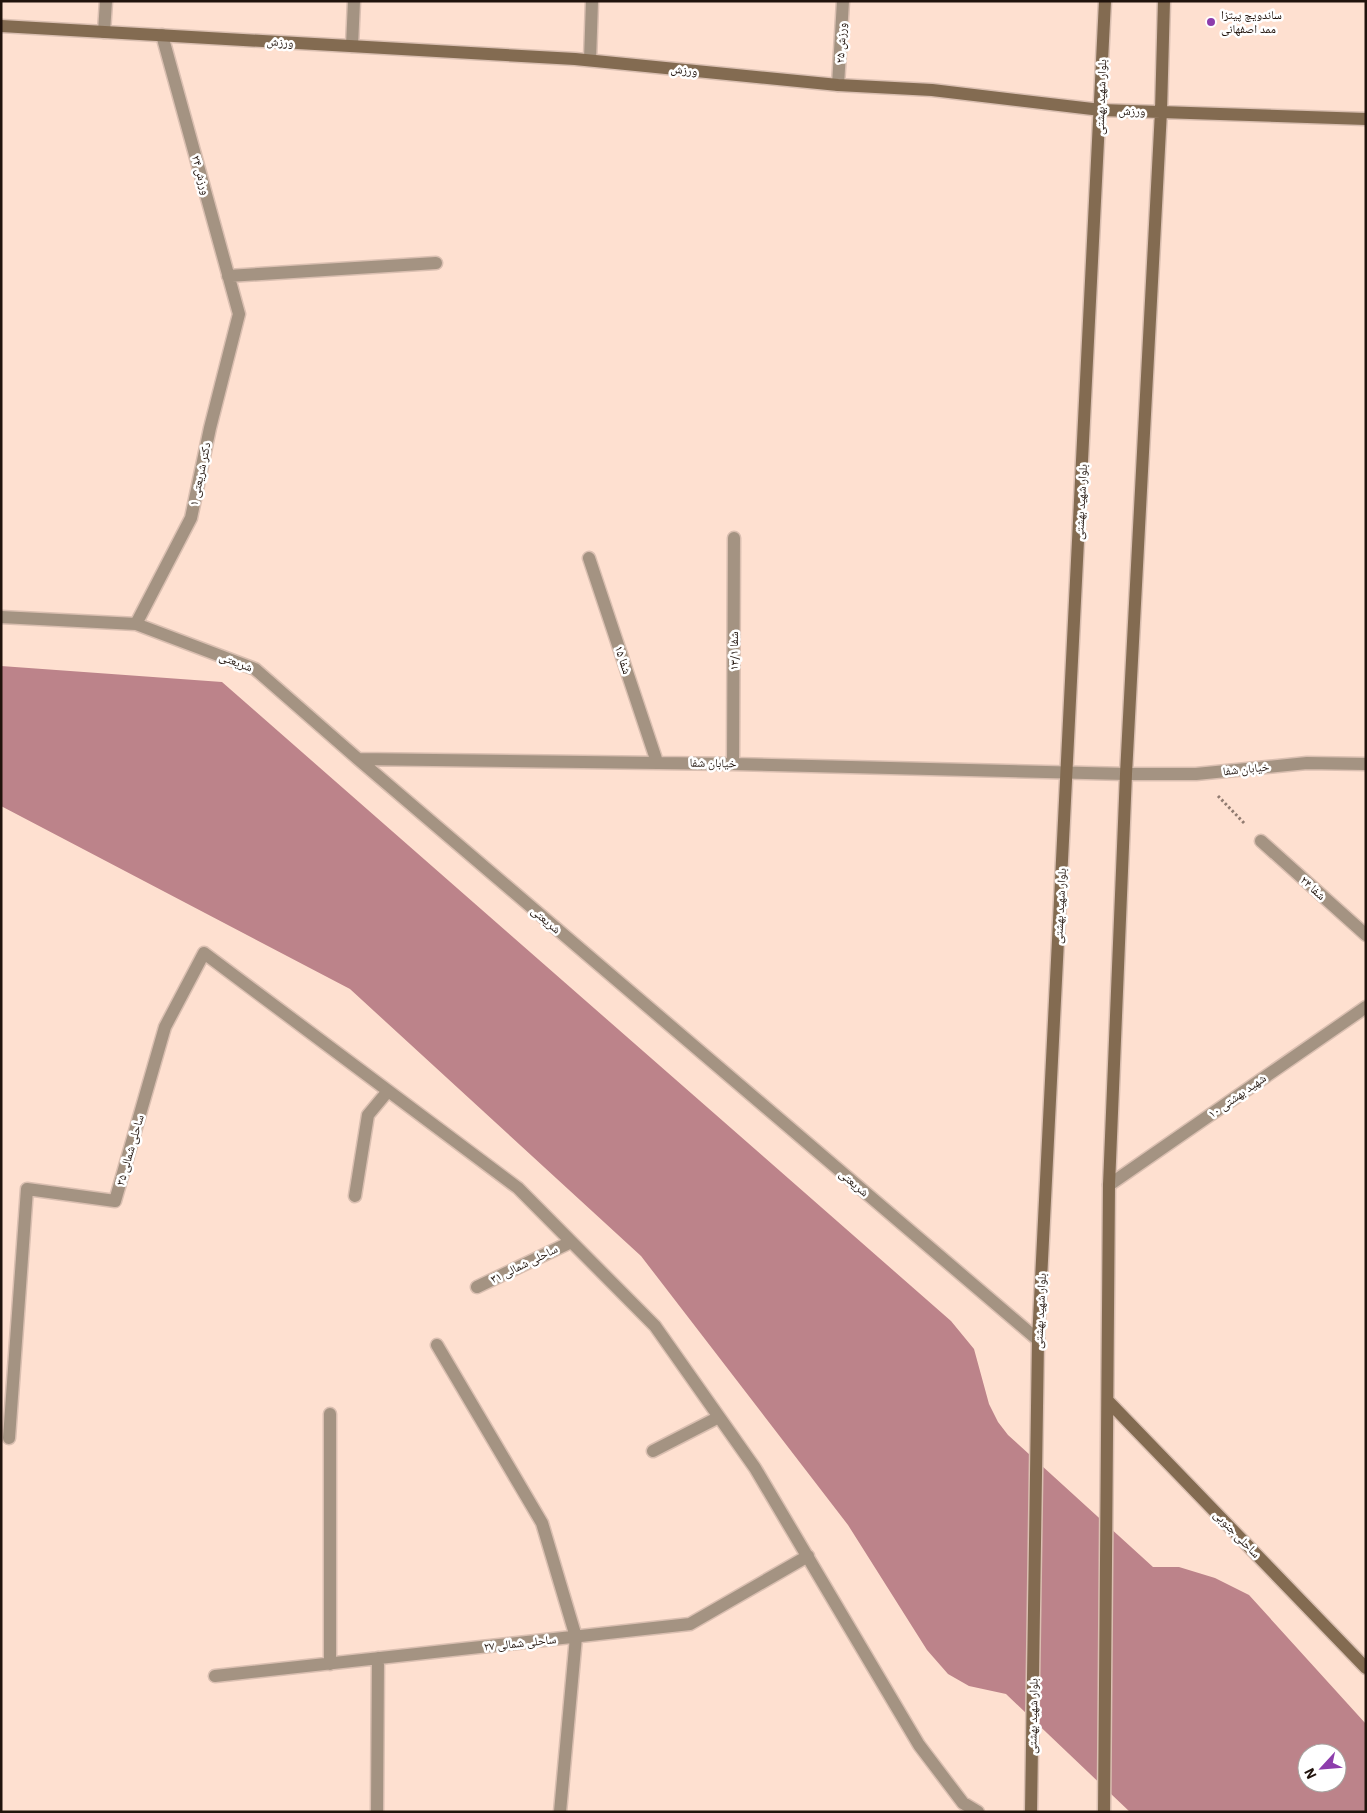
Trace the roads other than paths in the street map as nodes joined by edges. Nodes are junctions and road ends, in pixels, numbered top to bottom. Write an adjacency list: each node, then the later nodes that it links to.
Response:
1 (106, 1): 8 (street)
2 (354, 1): 10 (street)
3 (592, 1): 11 (street)
4 (843, 1): 12 (street, ورزش ۲۵)
5 (1105, 1): 13 (main road, بلوار شهید بهشتی)
6 (1164, 1): 14 (main road)
7 (1, 26): 8 (main road, ورزش)
8 (104, 32): 9 (main road, ورزش)
9 (162, 35): 10 (main road, ورزش); 17 (street, ورزش ۲۴)
10 (352, 46): 11 (main road, ورزش)
11 (590, 60): 12 (main road, ورزش)
12 (838, 85): 13 (main road, ورزش)
13 (1100, 110): 14 (main road, ورزش); 27 (main road, بلوار شهید بهشتی)
14 (1161, 111): 15 (main road, ورزش); 28 (main road)
15 (1366, 119)
16 (436, 263): 17 (street)
17 (228, 276): 18 (street, ورزش ۲۴)
18 (239, 314): 22 (street, دکتر شریعتی ۱)
19 (734, 538): 25 (street, شفا ۱۳/۱)
20 (589, 558): 24 (street, شفا ۱۵)
21 (1, 617): 22 (street, شریعتی)
22 (136, 624): 23 (street, شریعتی)
23 (358, 759): 24 (street, خیابان شفا); 37 (street, شریعتی)
24 (657, 762): 25 (street, خیابان شفا)
25 (733, 764): 27 (street, خیابان شفا)
26 (1366, 764): 28 (street, خیابان شفا)
27 (1067, 773): 28 (street, خیابان شفا); 37 (main road, بلوار شهید بهشتی)
28 (1126, 774): 33 (main road)
29 (1261, 841): 30 (street, شفا ۲۴)
30 (1366, 935)
31 (1366, 1007): 33 (street, شهید بهشتی ۱۰)
32 (388, 1090): 34 (street); 35 (street); 42 (street, ساحلی شمالی ۳۵)
33 (1109, 1185): 39 (main road)
34 (354, 1196)
35 (571, 1242): 36 (street, ساحلی شمالی ۳۱); 41 (street)
36 (477, 1287)
37 (1038, 1340): 53 (main road, بلوار شهید بهشتی)
38 (437, 1346): 45 (street)
39 (1108, 1401): 48 (main road, ساحلی جنوبی); 54 (main road)
40 (330, 1414): 47 (street)
41 (719, 1417): 43 (street); 44 (street)
42 (9, 1438)
43 (654, 1451)
44 (808, 1556): 45 (street, ساحلی شمالی ۲۷); 52 (street)
45 (576, 1637): 46 (street, ساحلی شمالی ۲۷); 51 (street)
46 (378, 1658): 47 (street, ساحلی شمالی ۲۷); 50 (street)
47 (330, 1664): 49 (street, ساحلی شمالی ۲۷)
48 (1366, 1668)
49 (215, 1676)
50 (377, 1812)
51 (560, 1812)
52 (978, 1812)
53 (1031, 1812)
54 (1104, 1812)

